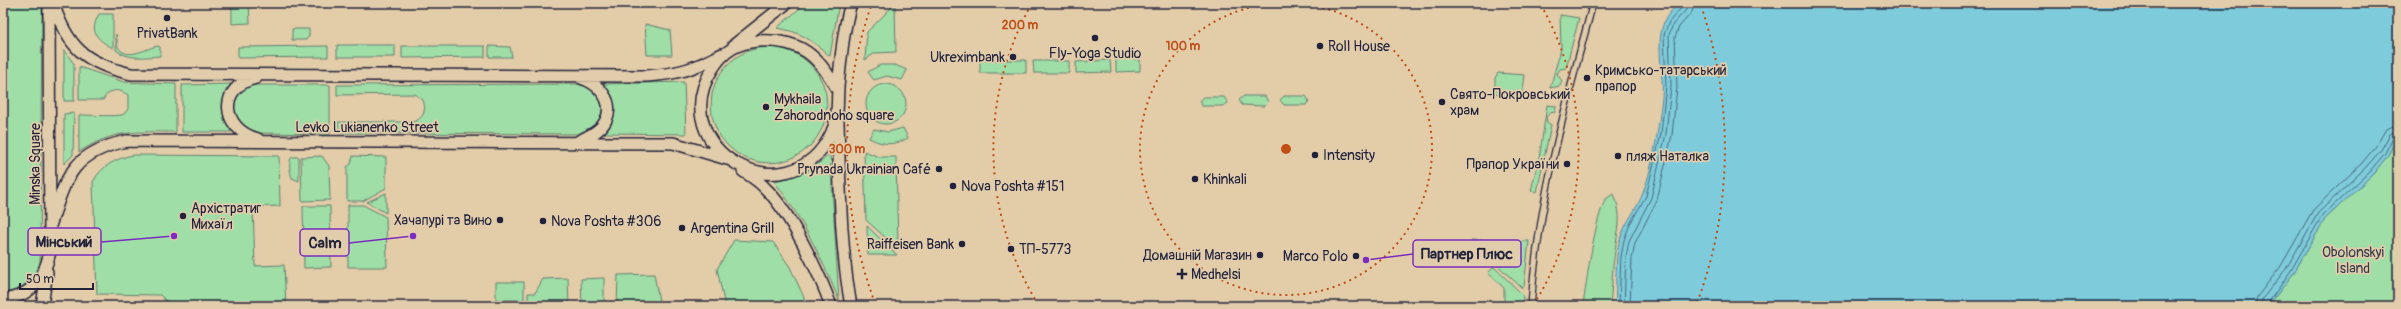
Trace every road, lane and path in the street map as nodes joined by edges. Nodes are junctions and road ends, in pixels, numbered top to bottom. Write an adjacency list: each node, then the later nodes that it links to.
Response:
1 (50, 3): 15 (main road, Minska Square)
2 (53, 3): 7 (main road)
3 (787, 3): 6 (main road)
4 (851, 3): 9 (main road)
5 (1593, 3): 21 (street)
6 (726, 51): 8 (main road); 9 (main road); 13 (main road)
7 (264, 76): 8 (main road); 11 (main road)
8 (576, 76): 12 (main road)
9 (838, 92): 10 (main road)
10 (838, 115): 14 (main road); 20 (main road)
11 (270, 142): 12 (main road, Levko Lukianenko Street); 15 (main road, Levko Lukianenko Street)
12 (575, 142): 13 (main road, Levko Lukianenko Street)
13 (727, 159): 14 (main road)
14 (738, 166): 19 (main road)
15 (50, 226): 16 (main road, Minska Square)
16 (50, 252): 17 (main road, Minska Square); 18 (main road)
17 (3, 300)
18 (42, 306)
19 (831, 306)
20 (851, 306)
21 (1531, 306)

